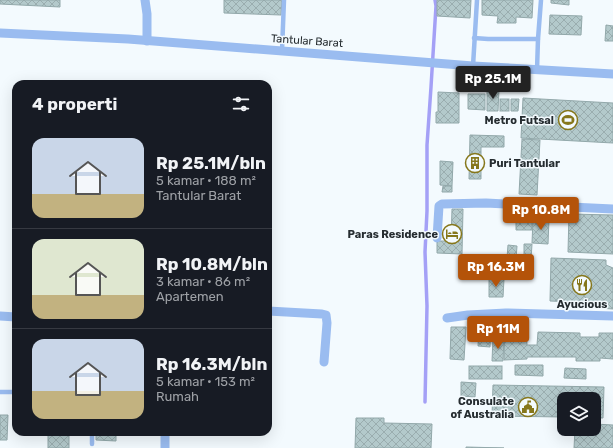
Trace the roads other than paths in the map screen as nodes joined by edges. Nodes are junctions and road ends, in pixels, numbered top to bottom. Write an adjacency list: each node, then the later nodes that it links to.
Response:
1 (145, 0): 8 (street)
2 (284, 0): 9 (lane)
3 (477, 0): 6 (lane)
4 (541, 0): 7 (lane)
5 (0, 33): 8 (street, Tantular Barat)
6 (474, 38): 7 (lane); 10 (lane)
7 (538, 39): 11 (lane)
8 (147, 41): 9 (street, Tantular Barat)
9 (282, 51): 10 (street, Tantular Barat)
10 (473, 66): 11 (street, Tantular Barat)
11 (538, 70): 12 (street, Tantular Barat)
12 (613, 74)
13 (613, 209): 14 (street)
14 (437, 238)
15 (272, 311): 20 (street)
16 (0, 316): 18 (street)
17 (613, 316): 19 (street)
18 (12, 317)
19 (447, 318)
20 (324, 362)
21 (0, 392): 22 (lane)
22 (12, 392)
23 (92, 436): 25 (lane)
24 (164, 436): 26 (street)
25 (92, 444)
26 (165, 448)

